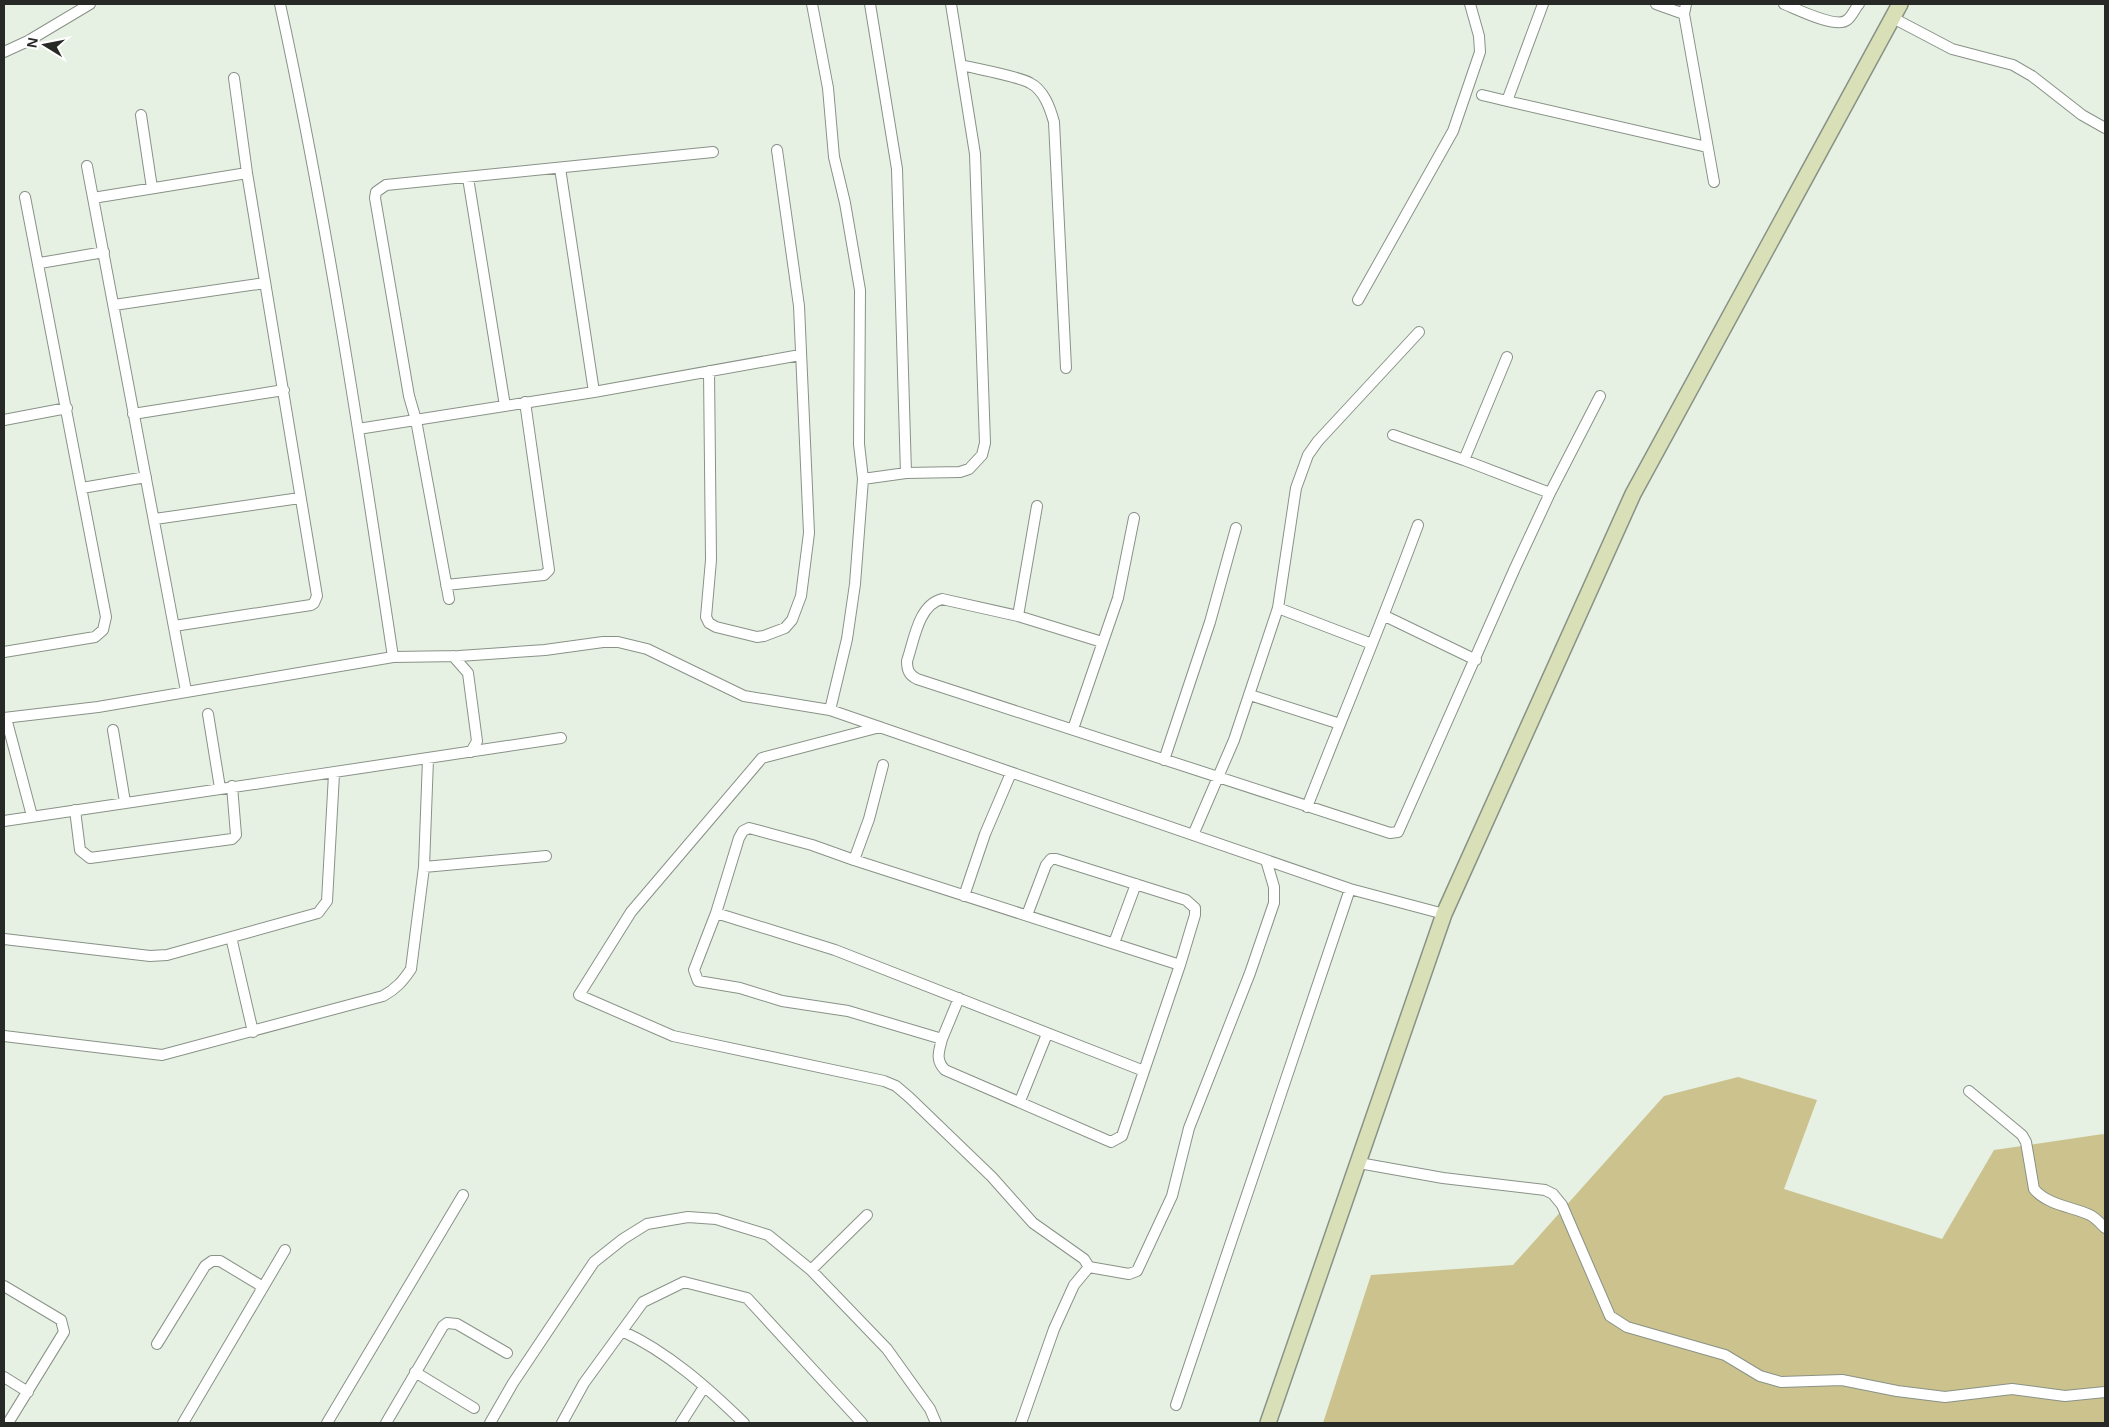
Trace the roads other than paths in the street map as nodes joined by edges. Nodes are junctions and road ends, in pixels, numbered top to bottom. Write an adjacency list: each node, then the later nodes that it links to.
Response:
1 (90, 4): 14 (street)
2 (280, 4): 51 (street)
3 (812, 4): 56 (street)
4 (870, 4): 54 (street)
5 (951, 4): 15 (street)
6 (1470, 4): 35 (street)
7 (1543, 4): 18 (street)
8 (1656, 4): 12 (street)
9 (1784, 4): 10 (street)
10 (1858, 4)
11 (1900, 4): 13 (main road)
12 (1685, 9): 21 (street)
13 (1892, 18): 20 (street); 111 (main road)
14 (4, 52)
15 (961, 65): 40 (street); 54 (street)
16 (234, 78): 26 (street)
17 (1482, 95): 18 (street)
18 (1507, 101): 21 (street)
19 (141, 114): 29 (street)
20 (2105, 128)
21 (1707, 147): 28 (street)
22 (777, 150): 38 (street)
23 (713, 152): 25 (street)
24 (87, 166): 31 (street)
25 (560, 168): 27 (street); 43 (street)
26 (247, 173): 29 (street); 34 (street)
27 (468, 178): 46 (street); 50 (street)
28 (1714, 182)
29 (152, 188): 31 (street)
30 (25, 197): 33 (street)
31 (93, 198): 32 (street)
32 (104, 252): 33 (street); 36 (street)
33 (40, 263): 47 (street)
34 (265, 283): 36 (street); 42 (street)
35 (1358, 300)
36 (114, 305): 48 (street)
37 (1419, 332): 67 (street)
38 (800, 355): 41 (street); 41 (street)
39 (1507, 357): 53 (street)
40 (1066, 368)
41 (709, 371): 43 (street)
42 (284, 390): 48 (street); 59 (street)
43 (594, 392): 45 (street)
44 (1600, 396): 58 (street)
45 (525, 402): 46 (street); 65 (street)
46 (504, 406): 50 (street)
47 (67, 408): 49 (street); 57 (street)
48 (133, 414): 55 (street)
49 (4, 420)
50 (416, 420): 51 (street); 65 (street)
51 (358, 429): 76 (street)
52 (1393, 436): 53 (street)
53 (1464, 460): 58 (street)
54 (906, 473): 56 (street)
55 (146, 477): 57 (street); 61 (street)
56 (862, 479): 80 (street)
57 (82, 488): 74 (street)
58 (1550, 493): 77 (street)
59 (300, 498): 61 (street); 70 (street)
60 (1037, 506): 68 (street)
61 (155, 518): 70 (street)
62 (1134, 518): 72 (street)
63 (1418, 525): 69 (street)
64 (1236, 528): 90 (street)
65 (446, 585): 66 (street)
66 (449, 599)
67 (1278, 608): 73 (street); 79 (street)
68 (1018, 616): 72 (street); 85 (street)
69 (1385, 616): 73 (street); 77 (street)
70 (174, 626): 78 (street)
71 (4, 641): 74 (street)
72 (1102, 642): 85 (street)
73 (1372, 644): 83 (street)
74 (5, 652)
75 (453, 656): 76 (street); 80 (street); 88 (street)
76 (393, 657): 78 (street)
77 (1476, 660): 98 (street)
78 (186, 691): 82 (street)
79 (1250, 695): 83 (street); 94 (street)
80 (830, 710): 84 (street)
81 (208, 714): 96 (street)
82 (5, 718): 100 (street)
83 (1340, 724): 98 (street)
84 (880, 727): 92 (street); 130 (street)
85 (1073, 729): 90 (street)
86 (113, 730): 97 (street)
87 (561, 738): 88 (street)
88 (471, 752): 89 (street)
89 (428, 759): 93 (street); 106 (street)
90 (1164, 760): 94 (street)
91 (883, 765): 104 (street)
92 (1011, 773): 102 (street); 109 (street)
93 (334, 774): 95 (street); 113 (street)
94 (1219, 778): 98 (street); 102 (street)
95 (232, 786): 96 (street); 99 (street)
96 (220, 788): 97 (street)
97 (125, 802): 99 (street)
98 (1307, 807)
99 (75, 810): 100 (street)
100 (32, 816): 101 (street)
101 (4, 821)
102 (1193, 835): 105 (street)
103 (546, 856): 106 (street)
104 (854, 860): 109 (street); 110 (street)
105 (1266, 860): 108 (street); 130 (street)
106 (424, 868): 118 (street)
107 (1136, 884): 112 (street); 115 (street); 116 (street)
108 (1350, 889): 111 (street); 142 (street)
109 (964, 896): 112 (street)
110 (716, 913): 117 (street); 121 (street)
111 (1444, 914): 125 (main road)
112 (1027, 915): 115 (street)
113 (231, 937): 114 (street); 118 (street)
114 (4, 939)
115 (1114, 943): 116 (street)
116 (1180, 965): 122 (street)
117 (959, 998): 119 (street); 121 (street)
118 (253, 1032): 120 (street)
119 (1047, 1034): 122 (street); 124 (street)
120 (4, 1036)
121 (942, 1038): 124 (street)
122 (1144, 1071): 124 (street)
123 (1969, 1092): 128 (street)
124 (1020, 1101)
125 (1359, 1163): 141 (street); 155 (main road)
126 (463, 1195): 146 (street)
127 (867, 1215): 131 (street)
128 (2105, 1228)
129 (285, 1250): 133 (street)
130 (1089, 1267): 154 (street)
131 (811, 1270): 148 (street); 153 (street)
132 (4, 1286): 140 (street)
133 (263, 1287): 135 (street); 145 (street)
134 (622, 1331): 139 (street); 149 (street); 152 (street)
135 (157, 1344)
136 (506, 1353): 137 (street)
137 (415, 1372): 143 (street); 147 (street)
138 (4, 1377): 140 (street)
139 (704, 1387): 150 (street); 151 (street)
140 (28, 1392): 144 (street)
141 (2105, 1392)
142 (1176, 1405)
143 (474, 1408)
144 (8, 1423)
145 (183, 1423)
146 (328, 1423)
147 (386, 1423)
148 (490, 1423)
149 (562, 1423)
150 (681, 1423)
151 (744, 1423)
152 (862, 1423)
153 (936, 1423)
154 (1021, 1423)
155 (1268, 1423)

